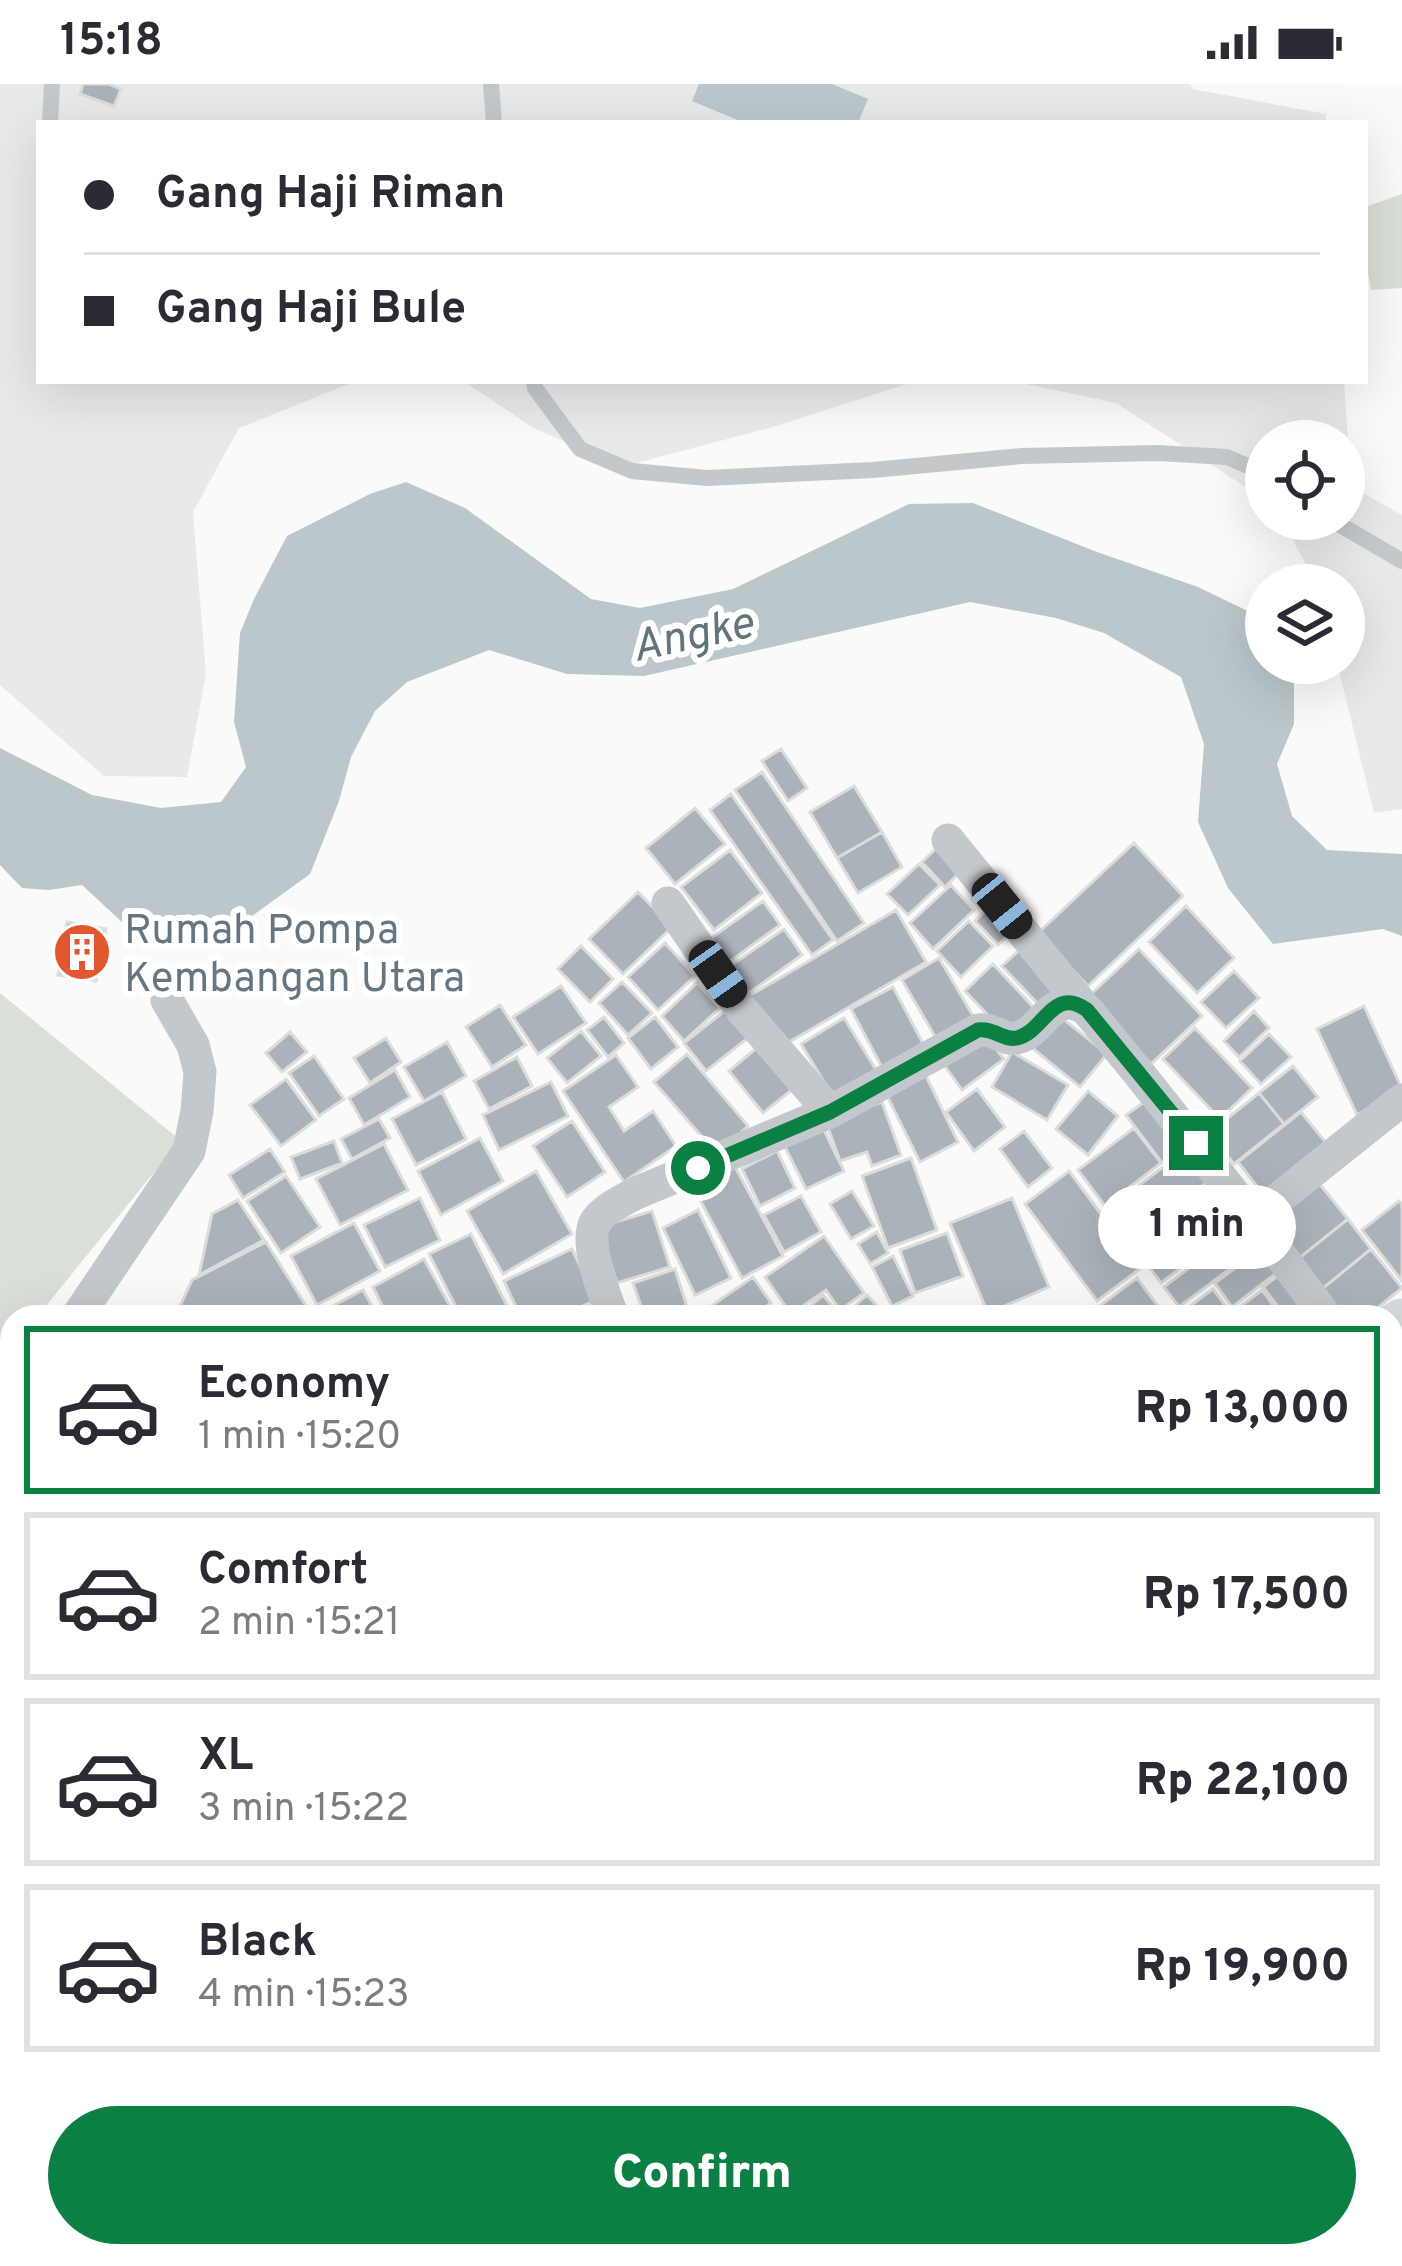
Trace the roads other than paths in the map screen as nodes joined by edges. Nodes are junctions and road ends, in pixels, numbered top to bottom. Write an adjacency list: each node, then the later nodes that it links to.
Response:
1 (52, 84): 3 (lane)
2 (491, 84): 4 (lane)
3 (50, 120)
4 (494, 120)
5 (534, 384): 6 (lane)
6 (1245, 465)
7 (1365, 539): 8 (lane)
8 (1402, 561)
9 (948, 840): 12 (street)
10 (668, 903): 14 (street)
11 (166, 1000): 16 (street)
12 (1082, 1005): 14 (street); 15 (street)
13 (1402, 1100): 15 (street)
14 (830, 1112): 17 (street)
15 (1254, 1218): 18 (street)
16 (85, 1305)
17 (610, 1305)
18 (1317, 1305)

